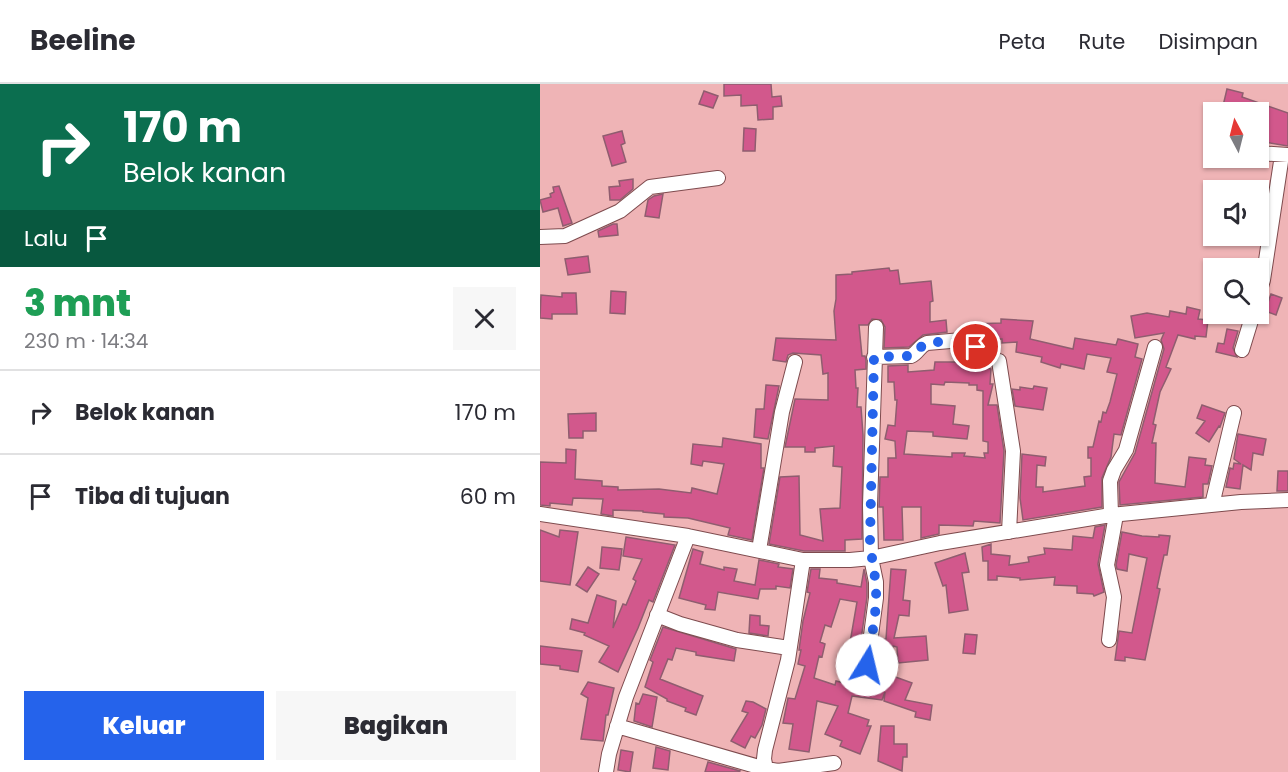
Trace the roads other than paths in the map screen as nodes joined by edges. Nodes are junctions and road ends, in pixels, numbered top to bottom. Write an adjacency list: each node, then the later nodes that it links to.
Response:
1 (1269, 154): 2 (street)
2 (1285, 155): 5 (street)
3 (718, 178): 4 (street)
4 (540, 237)
5 (1267, 258)
6 (1250, 324): 10 (street)
7 (876, 327): 11 (street)
8 (988, 344): 11 (street)
9 (1155, 347): 17 (street)
10 (1242, 350)
11 (874, 357): 22 (street)
12 (999, 361): 19 (street)
13 (795, 362): 21 (street)
14 (1234, 413): 16 (street)
15 (1288, 500): 16 (street)
16 (1212, 505): 17 (street)
17 (1114, 515): 19 (street); 25 (street)
18 (541, 518): 20 (street)
19 (1009, 532): 22 (street)
20 (688, 536): 21 (street); 24 (street)
21 (759, 550): 23 (street)
22 (871, 558): 23 (street); 27 (street)
23 (803, 560): 26 (street)
24 (657, 615): 26 (street); 28 (street)
25 (1109, 640)
26 (789, 648): 30 (street)
27 (867, 665)
28 (617, 726): 30 (street); 31 (street)
29 (834, 763): 30 (street)
30 (774, 771)
31 (606, 772)

